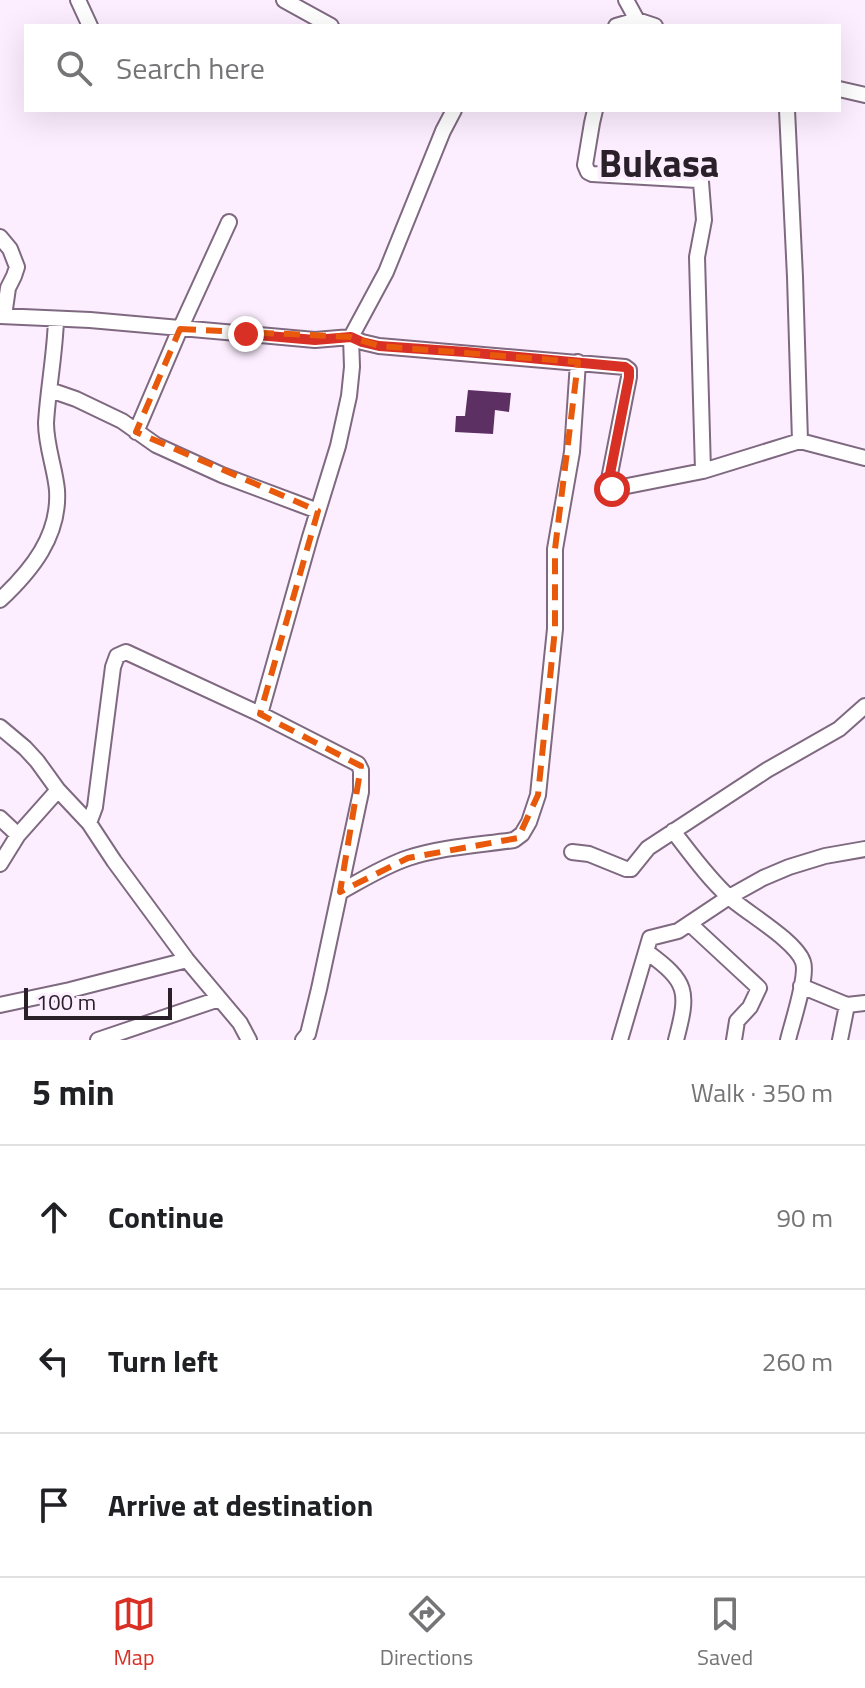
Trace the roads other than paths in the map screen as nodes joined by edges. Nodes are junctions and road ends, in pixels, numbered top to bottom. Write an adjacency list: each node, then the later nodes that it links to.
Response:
1 (78, 0): 5 (street)
2 (284, 0): 6 (street)
3 (626, 0): 4 (street)
4 (637, 20): 7 (street); 8 (street)
5 (89, 24)
6 (327, 24)
7 (625, 24)
8 (649, 24)
9 (841, 89): 10 (street)
10 (865, 95)
11 (453, 112): 19 (street)
12 (595, 112): 25 (street)
13 (787, 112): 23 (street)
14 (229, 222): 18 (street)
15 (0, 237): 16 (street)
16 (2, 316): 17 (street)
17 (56, 319): 18 (street); 21 (street)
18 (180, 329): 19 (street); 22 (street)
19 (351, 337): 20 (street); 26 (street)
20 (578, 362): 25 (street); 39 (street)
21 (50, 390): 22 (street); 27 (street)
22 (136, 432): 26 (street)
23 (800, 441): 24 (street); 25 (street)
24 (865, 458)
25 (703, 471)
26 (318, 511): 29 (street)
27 (0, 600)
28 (865, 706): 34 (street)
29 (260, 714): 33 (street); 39 (street)
30 (0, 727): 31 (street)
31 (58, 790): 33 (street); 35 (street)
32 (0, 818): 35 (street)
33 (89, 823): 43 (street)
34 (673, 831): 37 (street); 40 (street)
35 (18, 835): 38 (street)
36 (865, 849): 40 (street)
37 (572, 852)
38 (0, 864)
39 (340, 892): 51 (street)
40 (729, 897): 41 (street); 44 (street)
41 (690, 924): 42 (street); 54 (street)
42 (647, 952): 52 (street); 53 (street)
43 (187, 960): 45 (street); 47 (street)
44 (801, 986): 48 (street); 55 (street)
45 (219, 999): 49 (street); 50 (street)
46 (865, 1003): 48 (street)
47 (0, 1005)
48 (847, 1005): 56 (street)
49 (98, 1040)
50 (249, 1040)
51 (303, 1040)
52 (620, 1040)
53 (676, 1040)
54 (734, 1040)
55 (788, 1040)
56 (840, 1040)

